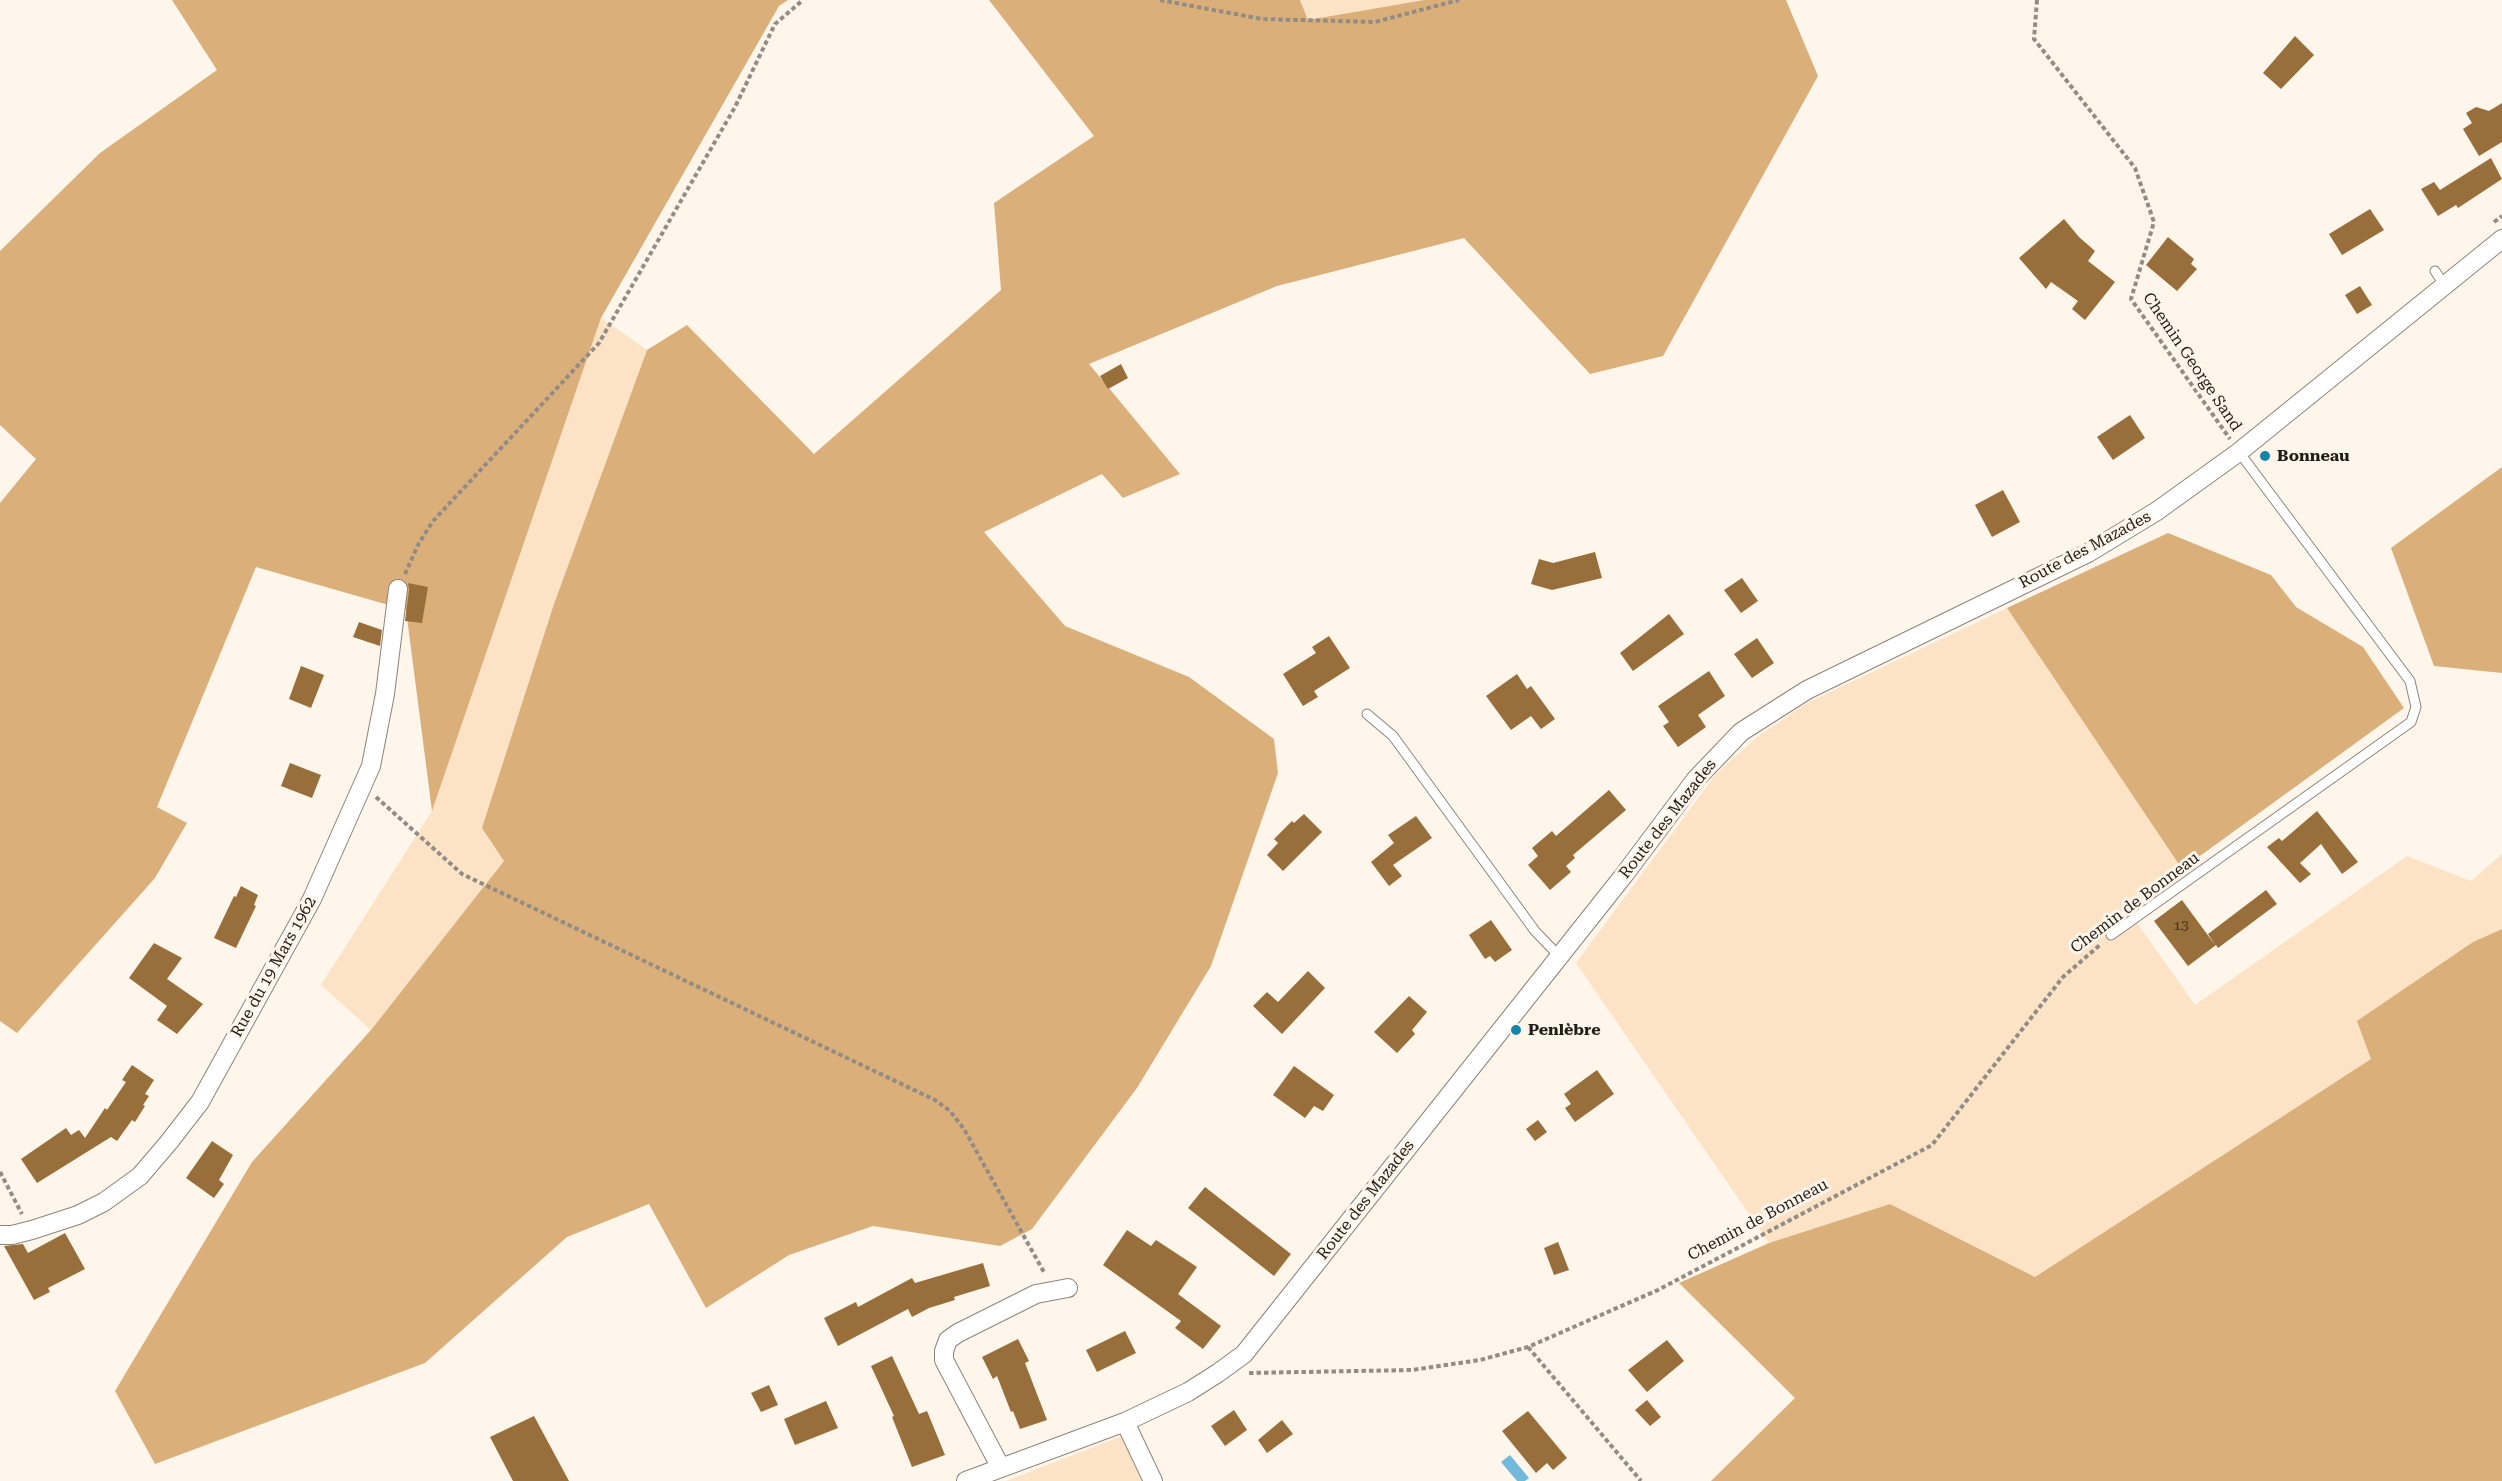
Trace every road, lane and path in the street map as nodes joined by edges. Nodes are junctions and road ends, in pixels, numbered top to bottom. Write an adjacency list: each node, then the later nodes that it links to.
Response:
1 (803, 0): 7 (path)
2 (1160, 0): 3 (path)
3 (1459, 0)
4 (2037, 0): 6 (path, Chemin George Sand)
5 (2502, 239): 6 (street, Route des Mazades)
6 (2239, 452): 10 (lane, Chemin de Bonneau); 11 (street, Route des Mazades)
7 (398, 589): 9 (street, Rue du 19 Mars 1962)
8 (1367, 714): 11 (lane)
9 (362, 784): 13 (street, Rue du 19 Mars 1962); 15 (path)
10 (2111, 935): 16 (path, Chemin de Bonneau)
11 (1559, 956): 17 (street, Route des Mazades)
12 (0, 1172): 13 (path)
13 (32, 1230): 14 (street, Rue du 19 Mars 1962)
14 (0, 1235)
15 (1061, 1289): 19 (street)
16 (1528, 1347): 17 (path, Chemin de Bonneau); 22 (path)
17 (1218, 1374): 18 (street, Route des Mazades)
18 (1125, 1422): 19 (street, Route des Mazades); 21 (street)
19 (1001, 1468): 20 (street, Route des Mazades)
20 (966, 1481)
21 (1153, 1481)
22 (1641, 1481)

